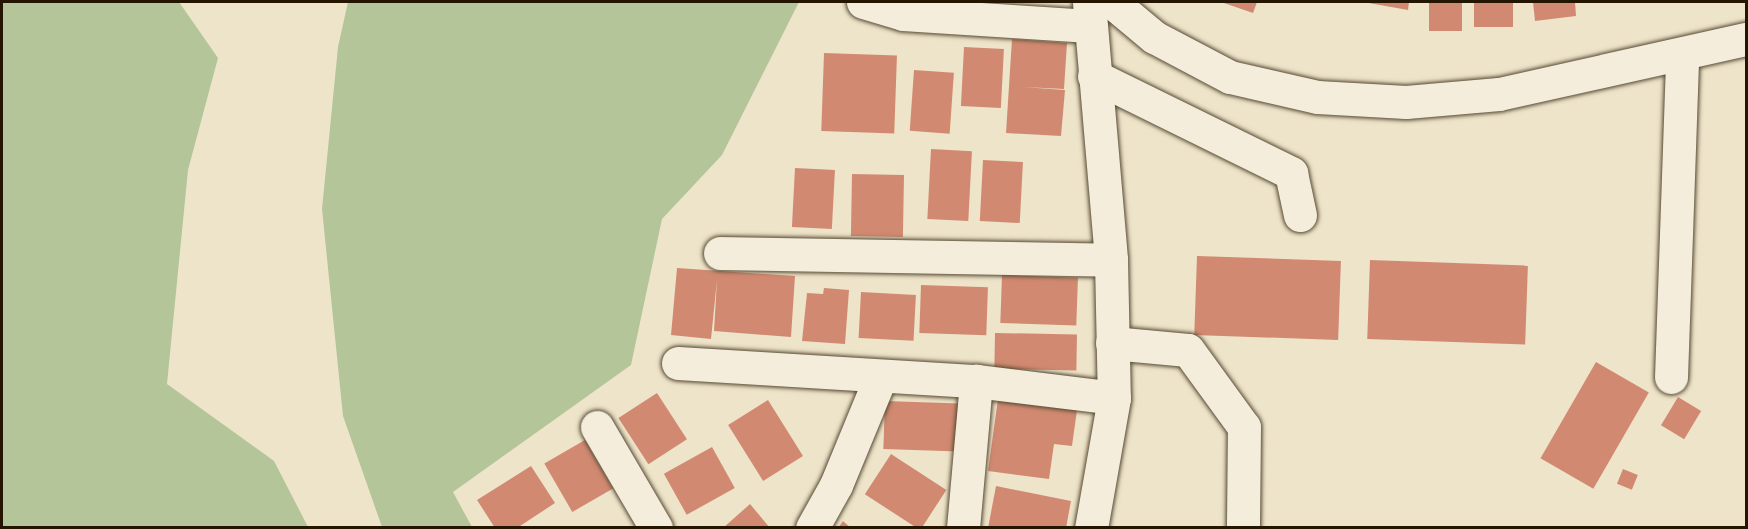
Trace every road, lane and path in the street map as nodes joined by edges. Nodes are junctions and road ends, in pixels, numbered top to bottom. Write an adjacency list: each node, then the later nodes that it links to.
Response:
1 (863, 2): 3 (street)
2 (1112, 2): 5 (street)
3 (1090, 14): 6 (street)
4 (1746, 39): 5 (street)
5 (1682, 54): 13 (street)
6 (1094, 76): 7 (street); 9 (street)
7 (1300, 214)
8 (720, 253): 9 (street)
9 (1111, 260): 10 (street)
10 (1112, 343): 15 (street); 17 (street)
11 (678, 363): 12 (street)
12 (881, 376): 14 (street); 19 (street)
13 (1671, 377)
14 (976, 381): 15 (street); 20 (street)
15 (1114, 398): 21 (street)
16 (597, 427): 18 (street)
17 (1243, 526)
18 (656, 528)
19 (813, 528)
20 (963, 528)
21 (1091, 528)

